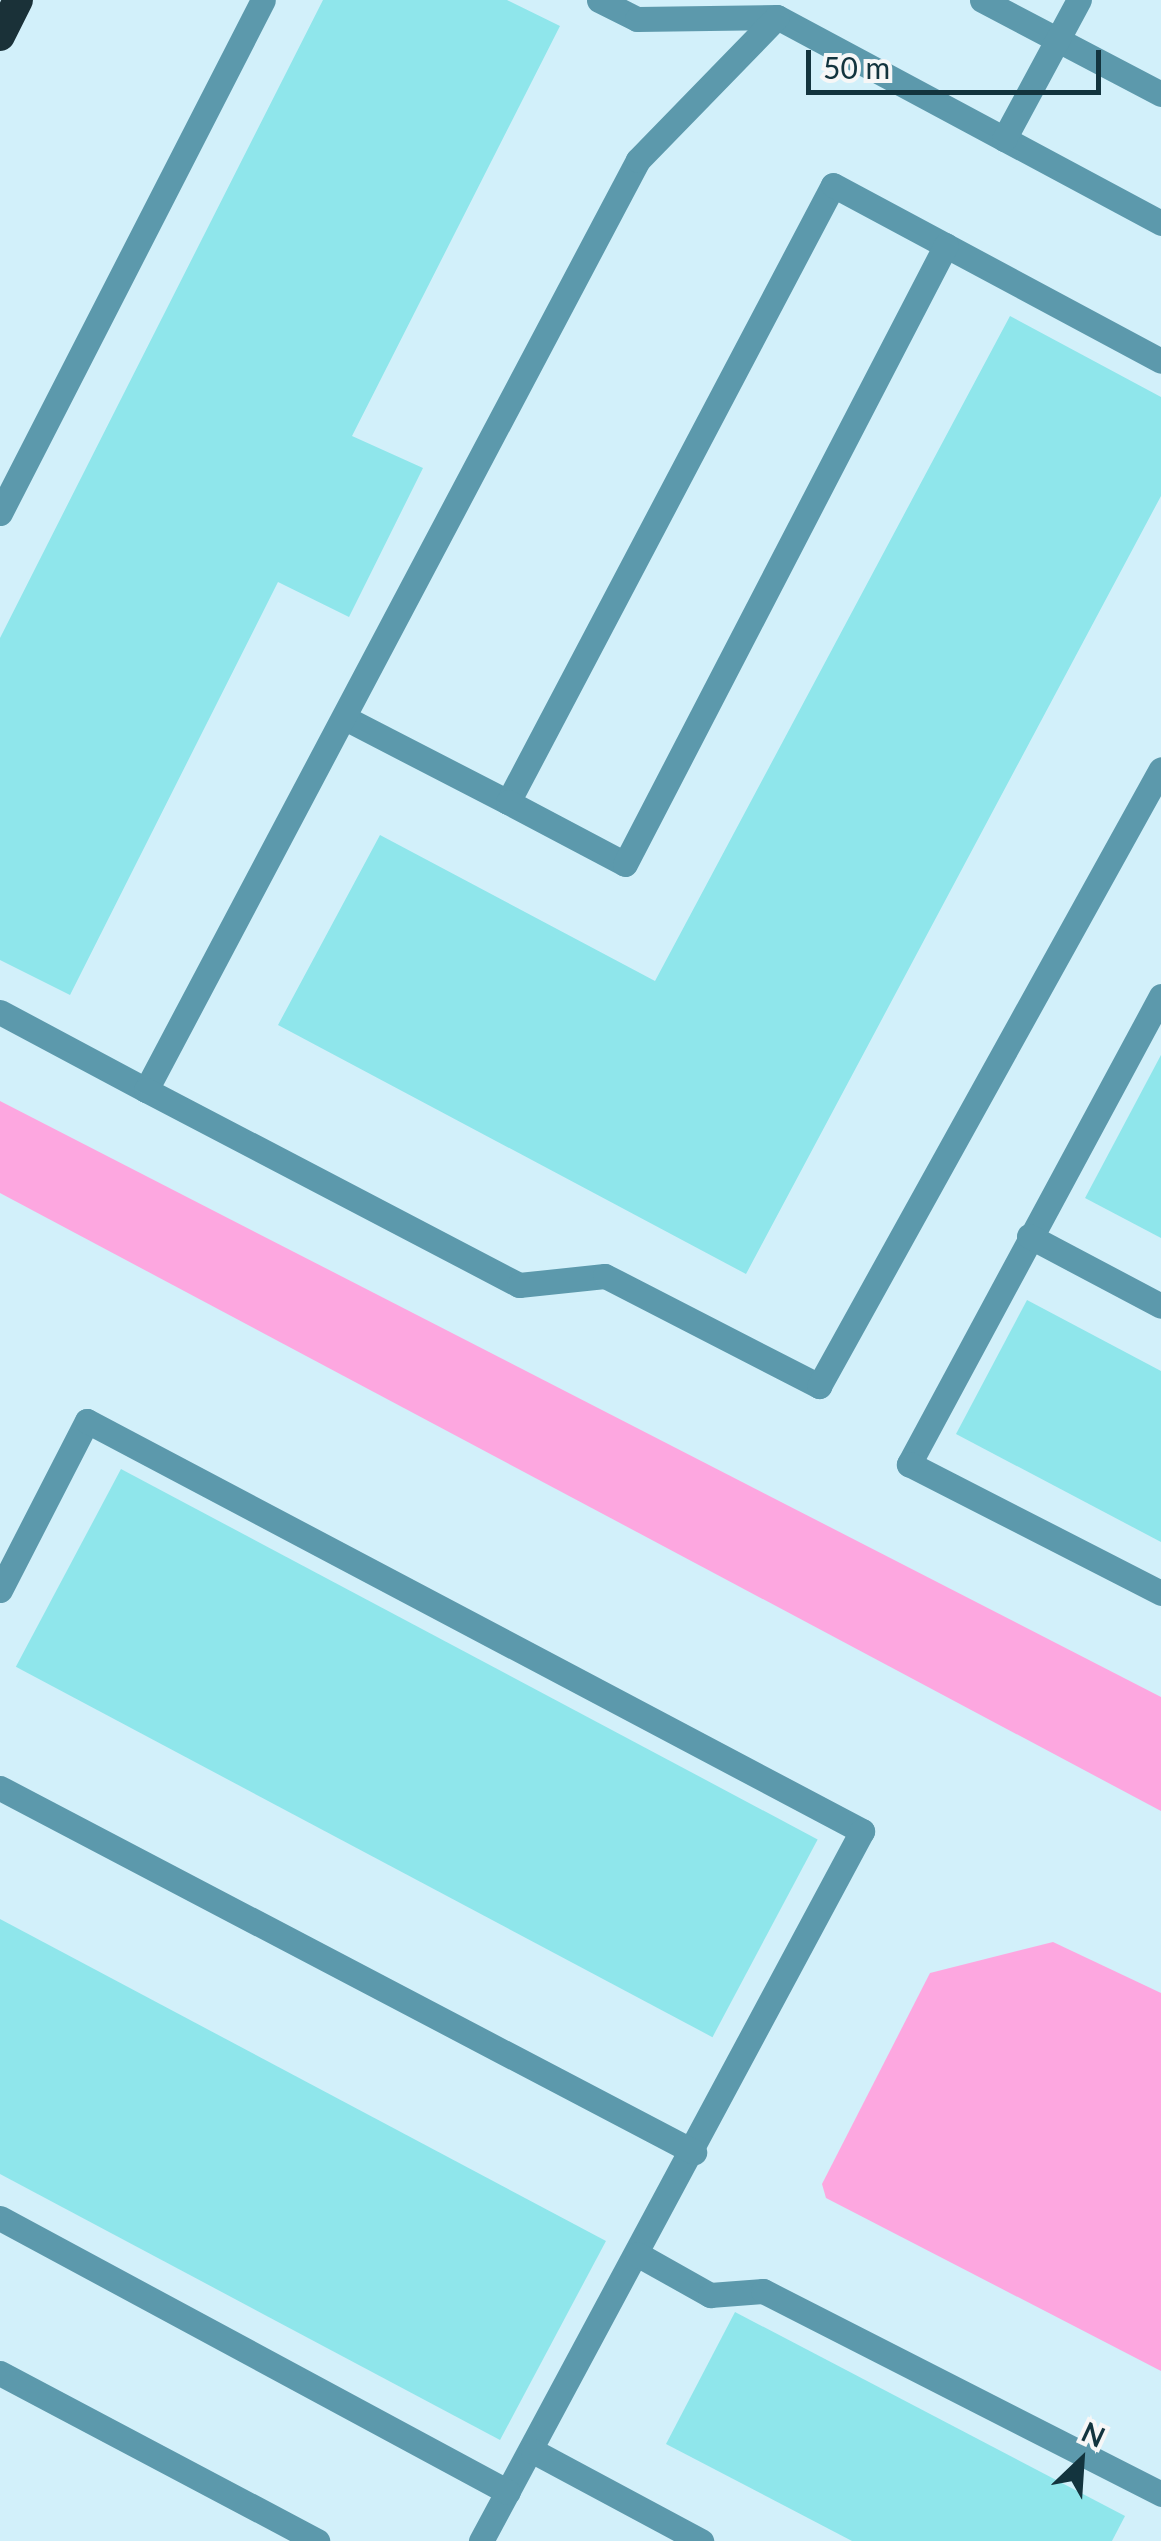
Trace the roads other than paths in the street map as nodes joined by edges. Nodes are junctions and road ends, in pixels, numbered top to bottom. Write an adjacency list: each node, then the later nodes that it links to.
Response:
1 (18, 0): 7 (highway)
2 (263, 0): 14 (street)
3 (599, 0): 6 (street)
4 (982, 0): 8 (street)
5 (1079, 0): 8 (street)
6 (776, 8): 10 (street); 15 (street)
7 (0, 36)
8 (1058, 40): 9 (street); 10 (street)
9 (1161, 94)
10 (1004, 140): 11 (street)
11 (1161, 223)
12 (946, 246): 13 (street); 17 (street); 17 (street)
13 (1161, 361)
14 (0, 512)
15 (345, 718): 17 (street); 20 (street)
16 (1161, 769): 20 (street)
17 (508, 802)
18 (1161, 996): 21 (street)
19 (0, 1012): 20 (street)
20 (146, 1090)
21 (1029, 1236): 22 (street); 24 (street)
22 (1161, 1306)
23 (0, 1590): 26 (street)
24 (1161, 1593)
25 (0, 1788): 26 (street)
26 (694, 2152): 28 (street)
27 (0, 2218): 31 (street)
28 (638, 2254): 30 (street); 32 (street)
29 (0, 2373): 33 (street)
30 (533, 2451): 31 (street); 35 (street)
31 (508, 2492): 34 (street)
32 (1161, 2494)
33 (317, 2541)
34 (481, 2541)
35 (701, 2541)

